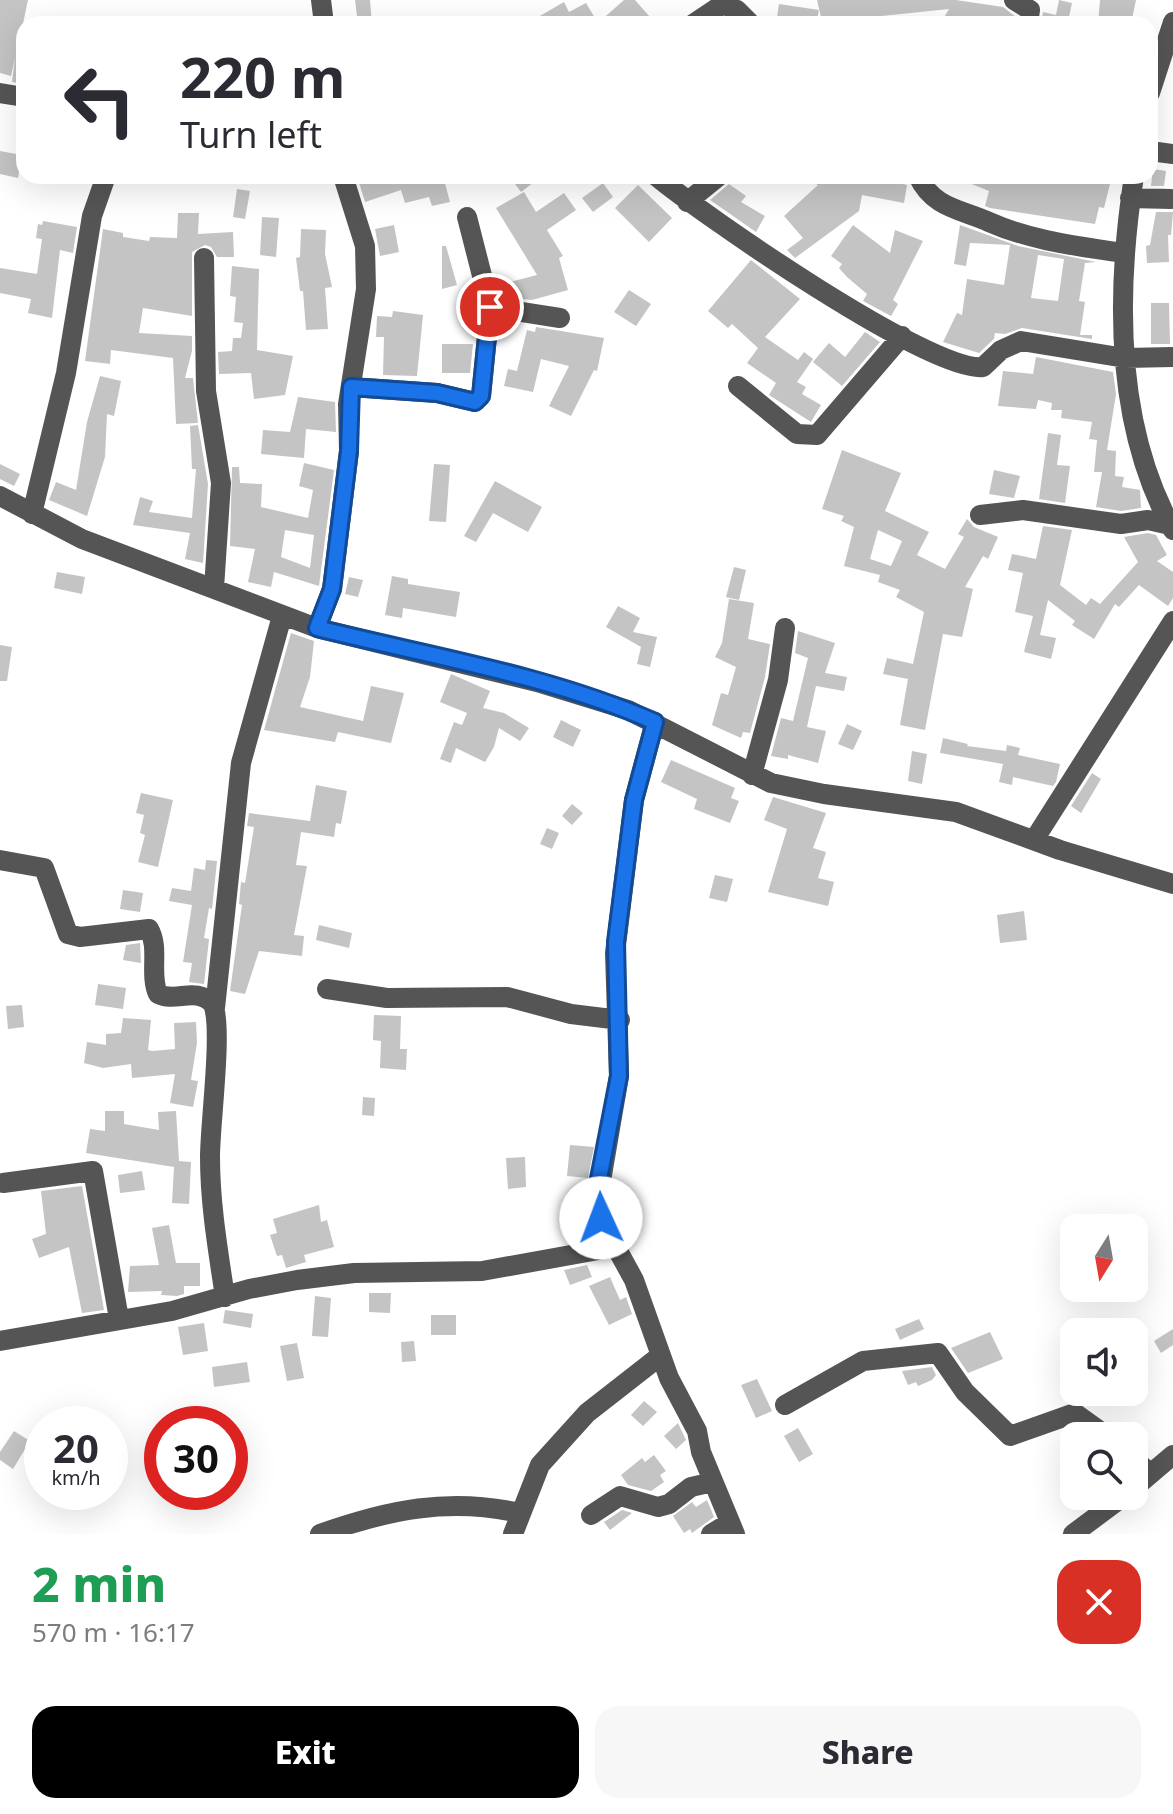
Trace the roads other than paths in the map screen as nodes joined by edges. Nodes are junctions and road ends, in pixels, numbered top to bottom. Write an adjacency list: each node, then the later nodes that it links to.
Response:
1 (1014, 0): 4 (street)
2 (705, 16): 3 (street)
3 (743, 16)
4 (1029, 16)
5 (1173, 22): 6 (street)
6 (1158, 65)
7 (103, 184): 27 (street)
8 (346, 184): 25 (street)
9 (666, 184): 15 (street)
10 (709, 184): 15 (street)
11 (922, 184): 17 (street)
12 (1133, 184): 13 (street)
13 (1130, 198): 14 (street); 17 (street)
14 (1171, 199)
15 (687, 202): 21 (street)
16 (467, 217): 19 (street)
17 (1123, 253): 23 (street)
18 (204, 258): 30 (street)
19 (490, 307): 20 (street); 25 (street)
20 (560, 318)
21 (902, 336): 23 (street); 24 (street)
22 (1173, 357): 23 (street)
23 (1125, 358): 29 (street)
24 (738, 386)
25 (351, 387): 33 (street)
26 (0, 496): 27 (street)
27 (32, 514): 30 (street)
28 (980, 515): 29 (street)
29 (1170, 520)
30 (214, 588): 31 (street)
31 (282, 616): 33 (street); 41 (street)
32 (1173, 621): 37 (street)
33 (317, 628): 35 (street)
34 (785, 628): 36 (street)
35 (655, 722): 36 (street); 42 (street)
36 (752, 775): 37 (street)
37 (1034, 840): 39 (street)
38 (0, 860): 41 (street)
39 (1173, 884)
40 (327, 989): 42 (street)
41 (215, 1008): 45 (street)
42 (620, 1020): 44 (street)
43 (3, 1183): 46 (street)
44 (615, 1247): 45 (street); 48 (street)
45 (225, 1297): 46 (street)
46 (119, 1319): 47 (street)
47 (0, 1341)
48 (660, 1356): 55 (street); 57 (street)
49 (785, 1405): 50 (street)
50 (1088, 1422)
51 (1173, 1455): 53 (street)
52 (1148, 1471): 53 (street)
53 (1151, 1474): 54 (street)
54 (1148, 1476)
55 (713, 1482): 58 (street); 59 (street)
56 (1105, 1510): 63 (street)
57 (520, 1513): 60 (street); 61 (street)
58 (591, 1515)
59 (732, 1528): 62 (street)
60 (320, 1534)
61 (513, 1534)
62 (711, 1534)
63 (1073, 1534)

